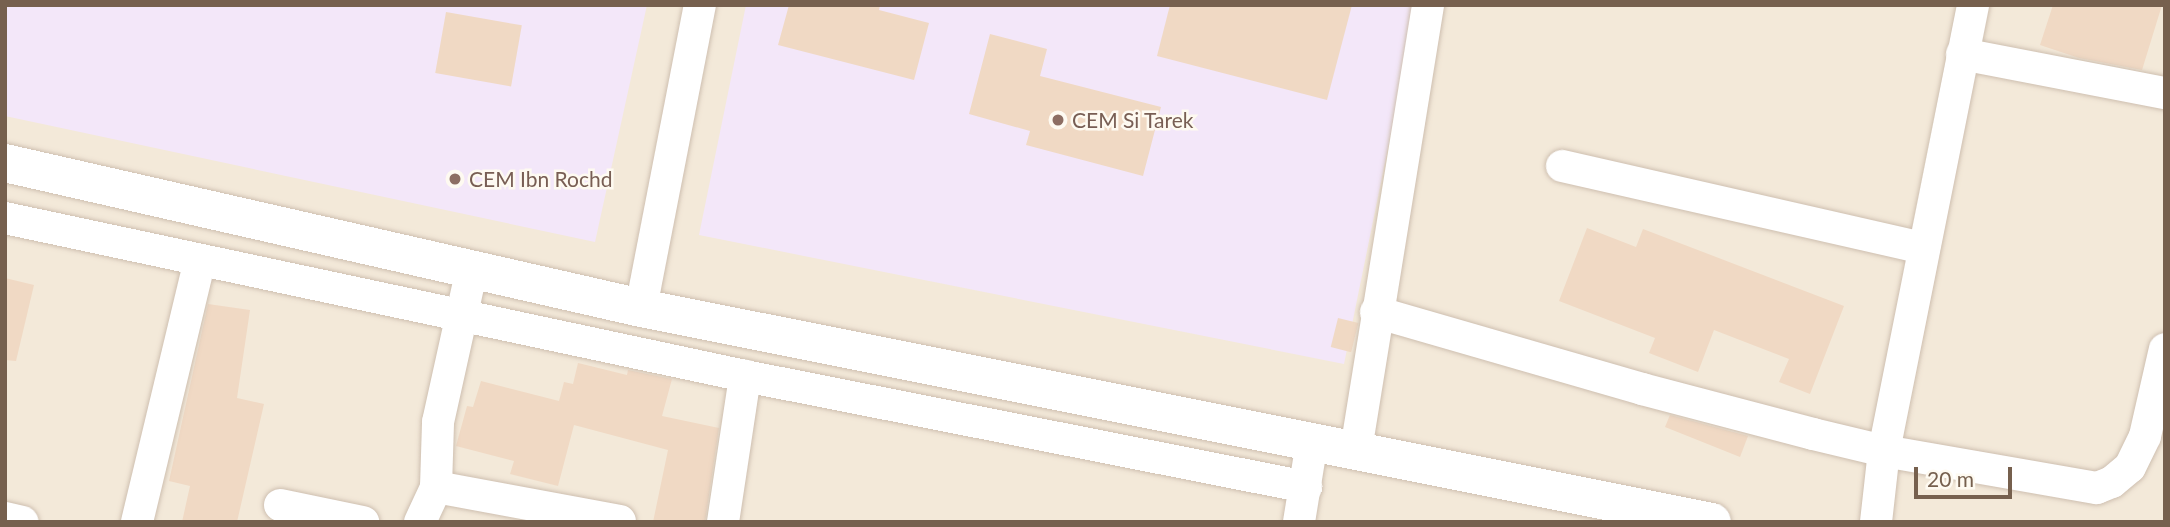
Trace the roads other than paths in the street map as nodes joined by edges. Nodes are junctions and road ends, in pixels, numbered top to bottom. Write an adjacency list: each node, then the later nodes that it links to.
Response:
1 (700, 5): 12 (street)
2 (1428, 5): 13 (street)
3 (1973, 5): 4 (street)
4 (1962, 54): 5 (street); 9 (street)
5 (2165, 93)
6 (5, 163): 11 (main road)
7 (1562, 166): 9 (street)
8 (5, 218): 10 (street)
9 (1924, 248): 19 (street)
10 (200, 260): 14 (street); 26 (street)
11 (472, 270): 12 (main road); 14 (street)
12 (641, 308): 17 (main road)
13 (1377, 312): 18 (street); 19 (street)
14 (460, 316): 16 (street); 20 (street)
15 (2165, 349): 19 (street)
16 (745, 376): 21 (street); 29 (street)
17 (1312, 442): 18 (main road); 21 (street)
18 (1356, 450): 31 (main road)
19 (1884, 451): 32 (street)
20 (436, 487): 24 (street); 28 (street)
21 (1306, 487): 30 (street)
22 (281, 505): 27 (street)
23 (5, 518): 25 (street)
24 (620, 521)
25 (23, 522)
26 (137, 522)
27 (363, 522)
28 (420, 522)
29 (723, 522)
30 (1299, 522)
31 (1712, 522)
32 (1875, 522)

